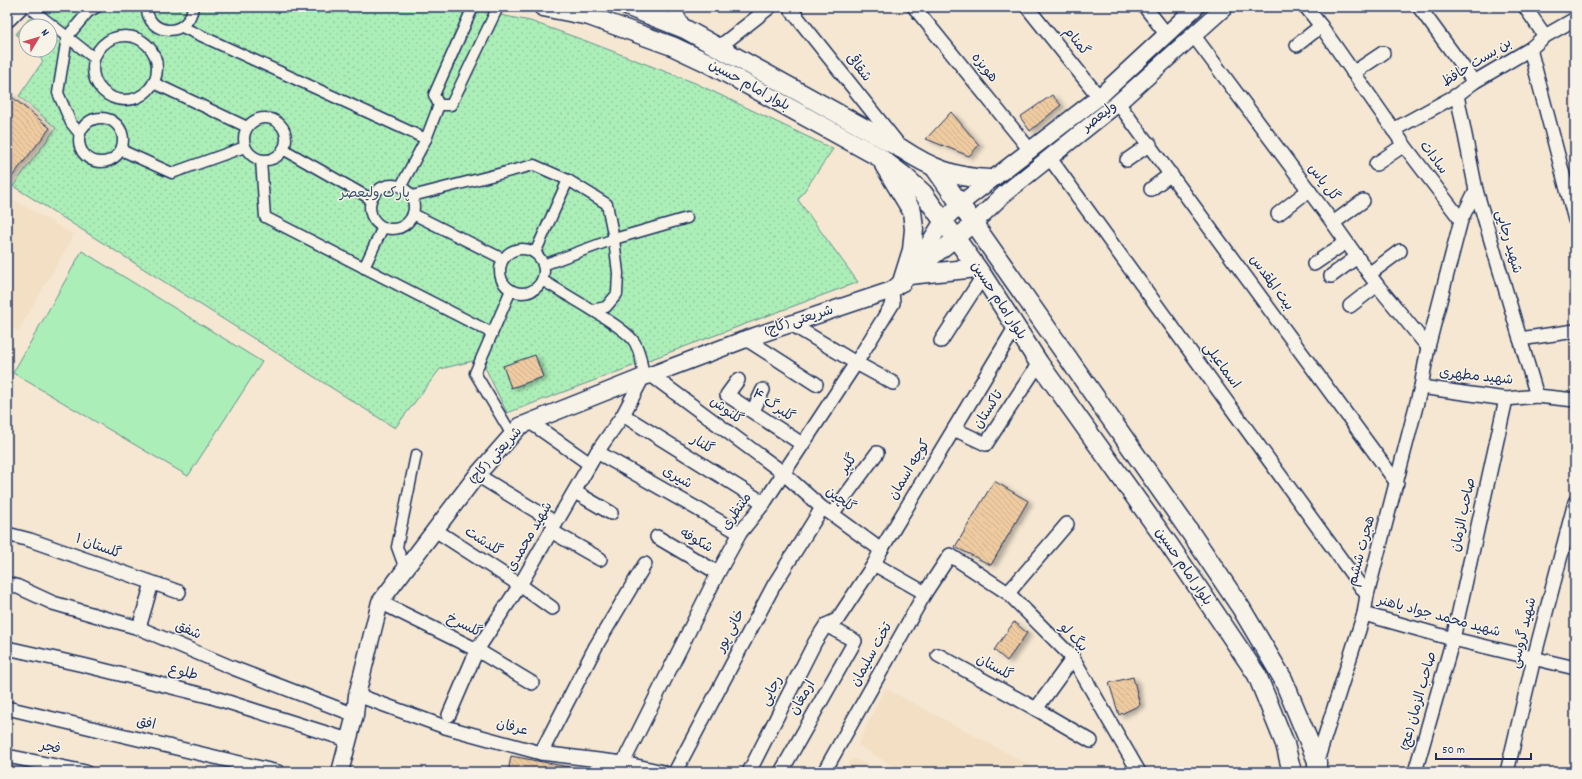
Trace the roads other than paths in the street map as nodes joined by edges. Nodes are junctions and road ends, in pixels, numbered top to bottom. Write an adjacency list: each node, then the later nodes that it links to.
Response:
1 (18, 7): 21 (main road)
2 (29, 7): 29 (street)
3 (97, 7): 29 (street)
4 (147, 7): 24 (street)
5 (193, 7): 24 (street)
6 (473, 7): 41 (street)
7 (498, 7): 41 (street)
8 (543, 7): 53 (main road, بلوار امام حسین)
9 (629, 7): 25 (main road, بلوار امام حسین)
10 (673, 7): 25 (street)
11 (770, 7): 31 (street)
12 (789, 7): 50 (street, شقاقی)
13 (914, 7): 52 (street, هویزه)
14 (1027, 7): 39 (street, گمنام)
15 (1145, 7): 26 (street)
16 (1196, 7): 26 (street, ولیعصر)
17 (1225, 7): 27 (street, ولیعصر)
18 (1306, 7): 23 (street, سادات)
19 (1419, 7): 36 (street)
20 (1525, 7): 28 (street)
21 (7, 18)
22 (1575, 19): 28 (street, بن بست حافظ)
23 (1321, 26): 30 (street); 35 (street, سادات)
24 (182, 27): 45 (street)
25 (686, 29): 31 (main road, بلوار امام حسین)
26 (1167, 35): 39 (street, ولیعصر)
27 (1194, 36): 40 (street, ولیعصر); 64 (street, گل یاس)
28 (1545, 36): 32 (street, بن بست حافظ)
29 (67, 37): 34 (street); 44 (street)
30 (1297, 45)
31 (719, 47): 50 (main road, بلوار امام حسین)
32 (1530, 49): 36 (street, بن بست حافظ); 75 (street)
33 (1383, 53): 35 (street)
34 (94, 58): 37 (street); 37 (street)
35 (1353, 73): 43 (street, سادات)
36 (1474, 82): 38 (street, بن بست حافظ)
37 (154, 83): 42 (street)
38 (1457, 95): 43 (street, بن بست حافظ); 65 (street, شهید رجایی)
39 (1099, 97): 52 (street, ولیعصر)
40 (1118, 103): 46 (street, بیت المقدس); 54 (street, ولیعصر)
41 (440, 105): 45 (street)
42 (247, 127): 48 (street); 49 (street)
43 (1393, 130): 47 (street, سادات)
44 (80, 134): 51 (street); 51 (street)
45 (426, 139): 62 (street)
46 (1150, 144): 56 (street); 59 (street, بیت المقدس)
47 (1404, 145): 57 (street); 74 (street, سادات)
48 (245, 147): 51 (street); 55 (street)
49 (284, 149): 55 (street); 68 (street)
50 (902, 149): 58 (main road, بلوار امام حسین)
51 (121, 150)
52 (1030, 150): 60 (street, ولیعصر)
53 (879, 157): 76 (main road, بلوار امام حسین); 94 (main road)
54 (1049, 157): 66 (street, ولیعصر); 157 (street, اسماعیلی)
55 (261, 160): 89 (street)
56 (1127, 160)
57 (1376, 164)
58 (934, 167): 60 (main road); 70 (main road, بلوار امام حسین)
59 (1171, 174): 63 (street); 130 (street, بیت المقدس)
60 (990, 179): 66 (street); 70 (street, ولیعصر)
61 (568, 180): 67 (street); 81 (street); 84 (street)
62 (401, 186): 67 (street); 68 (street)
63 (1151, 189)
64 (1308, 190): 72 (street); 77 (street, گل یاس)
65 (1476, 190): 74 (street); 104 (street, شهید رجایی)
66 (1004, 194): 78 (street, ولیعصر)
67 (412, 196): 71 (street)
68 (371, 199): 79 (street)
69 (1363, 201): 77 (street)
70 (960, 204): 76 (street, ولیعصر); 78 (main road, بلوار امام حسین)
71 (413, 214): 79 (street); 86 (street)
72 (1278, 214)
73 (687, 218): 81 (street)
74 (1461, 220): 106 (street)
75 (1575, 220)
76 (943, 221): 80 (main road, بلوار امام حسین); 94 (street, ولیعصر)
77 (1333, 223): 82 (street, گل یاس)
78 (973, 224): 80 (street, ولیعصر); 139 (main road, بلوار امام حسین)
79 (383, 227): 89 (street)
80 (956, 238): 90 (main road, بلوار امام حسین); 94 (street, ولیعصر)
81 (614, 239): 88 (street); 98 (street)
82 (1346, 242): 85 (street, گل یاس); 87 (street)
83 (1400, 251): 91 (street)
84 (535, 253): 86 (street); 88 (street)
85 (1357, 257): 91 (street, گل یاس); 92 (street)
86 (503, 259): 96 (street)
87 (1314, 264)
88 (543, 265): 93 (street)
89 (364, 268): 102 (street)
90 (980, 272): 94 (main road); 100 (main road, بلوار امام حسین); 105 (street)
91 (1369, 274): 95 (street, گل یاس)
92 (1331, 276)
93 (542, 280): 96 (street); 98 (street)
94 (901, 283): 99 (street, شریعتی (کاج)); 107 (street, منتظری)
95 (1377, 285): 97 (street); 106 (street, گل یاس)
96 (511, 290): 102 (street)
97 (1350, 306)
98 (592, 310): 109 (street)
99 (791, 324): 103 (street, شریعتی (کاج)); 107 (street)
100 (1016, 326): 108 (main road, بلوار امام حسین); 121 (street, کوچه اسمان)
101 (1575, 331): 104 (street)
102 (492, 333): 122 (street)
103 (746, 339): 109 (street, شریعتی (کاج)); 112 (street)
104 (1520, 339): 115 (street, شهید رجایی)
105 (940, 341)
106 (1428, 347): 113 (street, هجرت ششم)
107 (856, 363): 111 (street); 123 (street, منتظری)
108 (1039, 363): 121 (street, تاکستان); 143 (main road, بلوار امام حسین)
109 (647, 376): 119 (street, شهید محمدی); 120 (street, شریعتی (کاج)); 128 (street, گلنوش)
110 (738, 380): 118 (street, گلبرگ ۴)
111 (893, 383)
112 (816, 384)
113 (1421, 387): 116 (street, شهید مطهری); 130 (street, هجرت ششم)
114 (764, 390): 118 (street)
115 (1537, 396): 116 (street, شهید مطهری); 117 (street, شهید مطهری)
116 (1506, 398): 163 (street, صاحب الزمان)
117 (1575, 400)
118 (753, 411): 123 (street, گلبرگ ۴)
119 (623, 415): 124 (street, شهید محمدی); 133 (street, گلنار)
120 (530, 422): 122 (street, شریعتی (کاج)); 127 (street)
121 (954, 429): 144 (street, کوچه اسمان)
122 (512, 435): 129 (street, شریعتی (کاج))
123 (802, 444): 128 (street, منتظری)
124 (597, 452): 127 (street, شهید محمدی); 140 (street, شیری)
125 (877, 452): 134 (street, گلپر)
126 (416, 455): 149 (street)
127 (590, 464): 131 (street, شهید محمدی)
128 (782, 472): 133 (street, منتظری); 134 (street, گلچین)
129 (477, 475): 137 (street); 138 (street, شریعتی (کاج))
130 (1397, 483): 157 (street, هجرت ششم)
131 (575, 492): 135 (street); 137 (street, شهید محمدی)
132 (1575, 502): 168 (street, شهید گروسی)
133 (764, 503): 140 (street, منتظری)
134 (827, 511): 144 (street, گلچین); 186 (street, خانی پور)
135 (610, 513)
136 (1067, 524): 156 (street)
137 (553, 527): 146 (street); 153 (street, شهید محمدی)
138 (435, 530): 149 (street, شریعتی (کاج)); 153 (street, گلدشت)
139 (1190, 532): 143 (main road); 181 (main road, بلوار امام حسین)
140 (740, 533): 150 (street, منتظری)
141 (7, 534): 151 (street, گلستان ۱)
142 (657, 537): 150 (street, شکوفه)
143 (1170, 546): 191 (main road, بلوار امام حسین)
144 (881, 550): 148 (street, کوچه اسمان)
145 (950, 555): 155 (street, تخت سلیمان); 156 (street, بیگ لو)
146 (600, 559)
147 (645, 564): 178 (street)
148 (874, 564): 155 (street); 161 (street, کوچه اسمان)
149 (405, 569): 158 (street, شریعتی (کاج))
150 (718, 573): 180 (street, منتظری)
151 (152, 583): 154 (street, گلستان ۱); 162 (street)
152 (7, 584): 162 (street, شفق)
153 (520, 585): 159 (street, گلدشت); 165 (street, شهید محمدی)
154 (179, 592)
155 (925, 593): 189 (street, تخت سلیمان)
156 (1008, 593): 167 (street, بیگ لو)
157 (1367, 595): 160 (street, هجرت ششم)
158 (380, 602): 165 (street, گلسرخ); 171 (street, شریعتی (کاج))
159 (552, 608)
160 (1364, 614): 163 (street, شهید محمد جواد باهنر); 181 (street, هجرت ششم)
161 (826, 625): 187 (street, رجایی); 188 (street, ارمغان)
162 (139, 628): 174 (street, شفق)
163 (1453, 639): 168 (street, شهید محمد جواد باهنر); 192 (street, صاحب الزمان (عج))
164 (7, 648): 176 (street, طلوع)
165 (477, 650): 170 (street, گلسرخ); 175 (street, شهید محمدی)
166 (938, 655): 173 (street, گلستان)
167 (1073, 658): 173 (street); 190 (street, بیگ لو)
168 (1534, 658): 169 (street, شهید محمد جواد باهنر); 193 (street, شهید گروسی)
169 (1575, 668)
170 (532, 683)
171 (357, 695): 174 (street, شریعتی (کاج)); 178 (street, عرفان)
172 (7, 708): 183 (street, افق)
173 (1036, 709): 177 (street, گلستان)
174 (355, 715): 176 (street, شریعتی (کاج))
175 (449, 715)
176 (348, 740): 184 (street, شریعتی (کاج))
177 (1091, 741)
178 (541, 753): 180 (street, عرفان)
179 (7, 756): 182 (street, فجر)
180 (623, 763): 185 (street, عرفان)
181 (1317, 766)
182 (86, 772)
183 (278, 772)
184 (340, 772)
185 (663, 772)
186 (674, 772)
187 (749, 772)
188 (781, 772)
189 (824, 772)
190 (1139, 772)
191 (1292, 772)
192 (1415, 772)
193 (1507, 772)

